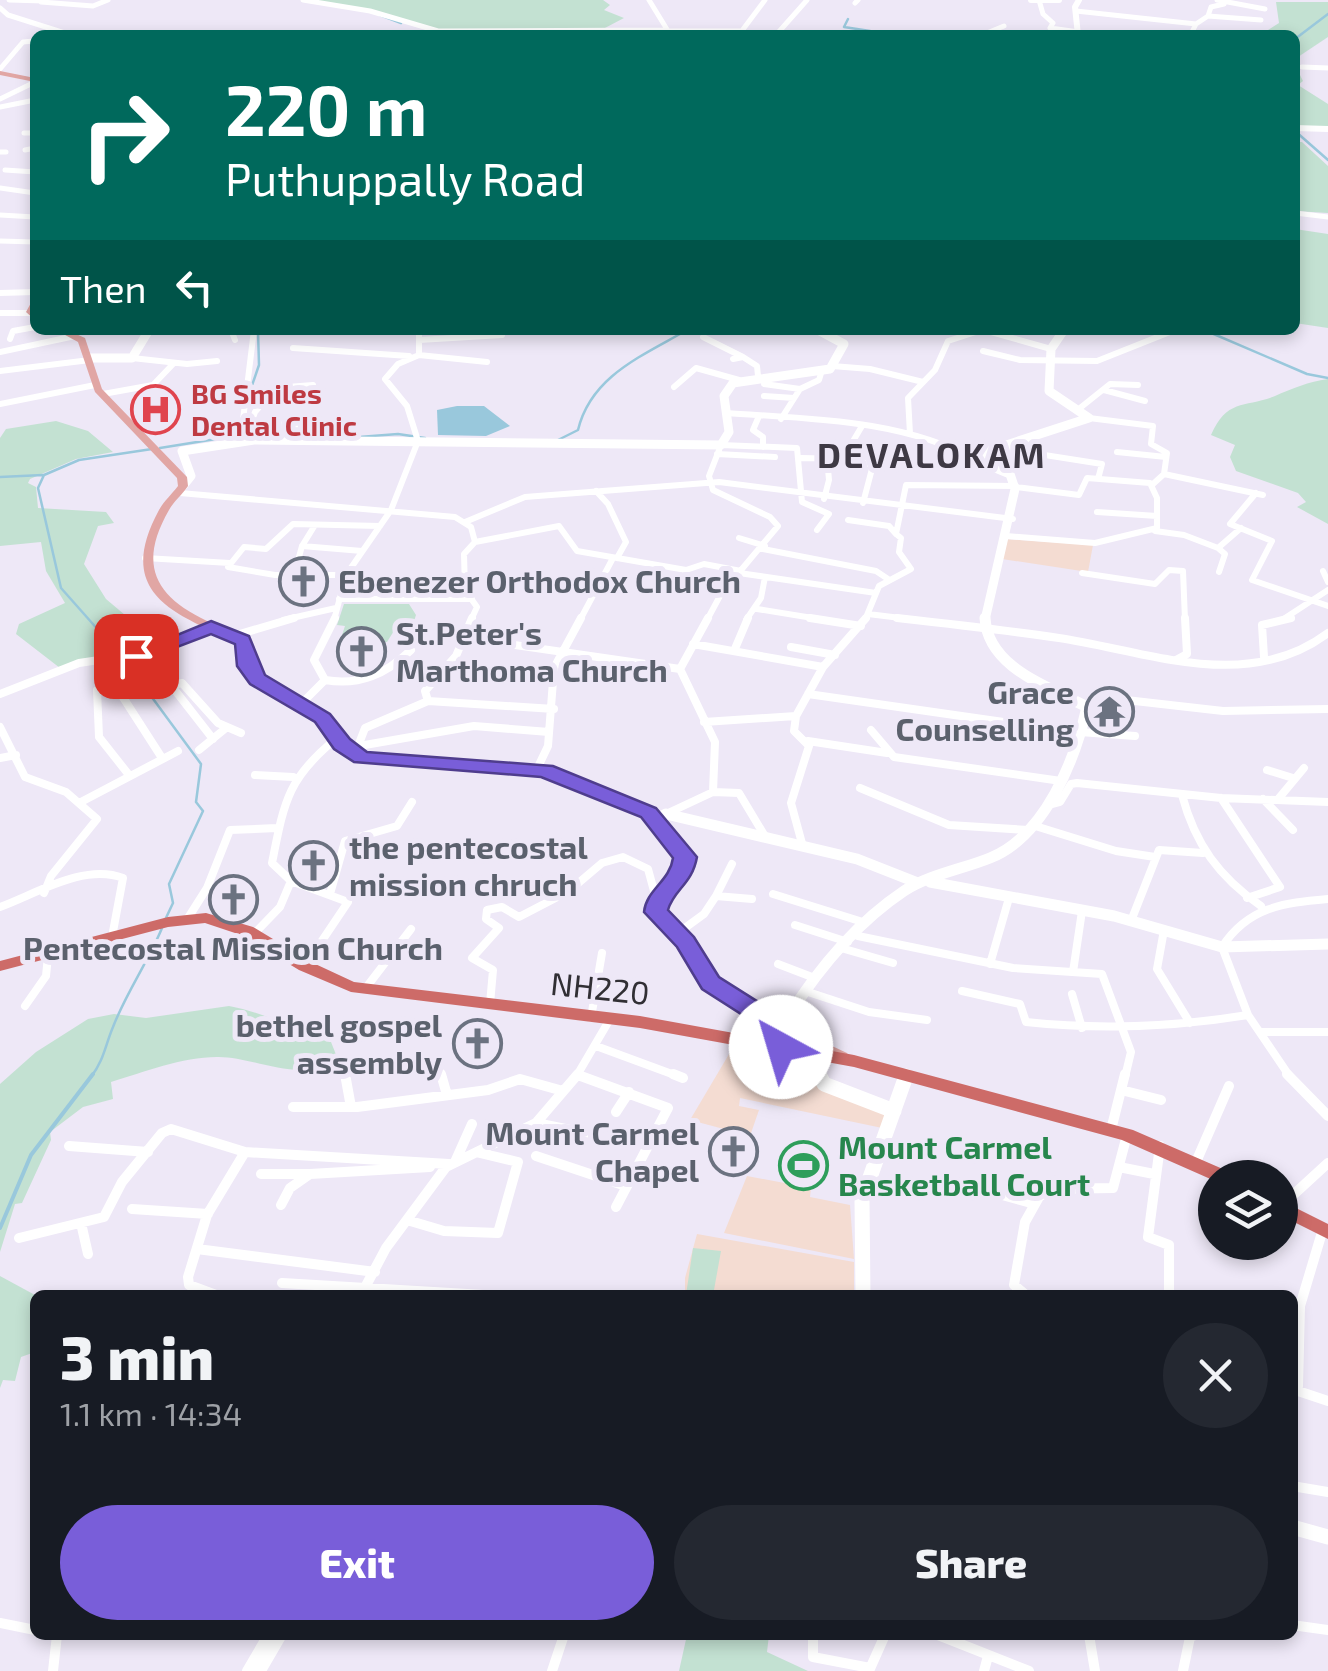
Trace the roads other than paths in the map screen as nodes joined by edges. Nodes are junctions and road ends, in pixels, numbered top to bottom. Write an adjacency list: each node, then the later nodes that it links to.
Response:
1 (9, 0): 12 (street)
2 (108, 0): 12 (street)
3 (303, 0): 24 (street)
4 (649, 0): 25 (street)
5 (765, 0): 28 (street)
6 (807, 0): 29 (street)
7 (1031, 0): 8 (main road)
8 (1040, 0): 9 (main road); 31 (street)
9 (1059, 0)
10 (1080, 0): 17 (main road)
11 (1217, 0): 13 (street)
12 (43, 1)
13 (1233, 2): 14 (street); 19 (street)
14 (1247, 4): 16 (street); 18 (street)
15 (0, 8): 23 (street)
16 (1266, 8)
17 (1076, 10): 21 (street); 32 (main road)
18 (1243, 10)
19 (1208, 16): 20 (street); 21 (street)
20 (1261, 20)
21 (1196, 24): 33 (street)
22 (1004, 26): 30 (street)
23 (55, 30)
24 (433, 30)
25 (667, 30)
26 (686, 30): 27 (street)
27 (719, 30)
28 (744, 30)
29 (780, 30)
30 (994, 30)
31 (1060, 30)
32 (1078, 30)
33 (1193, 30)
34 (30, 42): 36 (street)
35 (0, 56): 36 (street)
36 (10, 56): 40 (street)
37 (1310, 62): 38 (street)
38 (1328, 65): 39 (street)
39 (1302, 66)
40 (0, 71): 41 (main road)
41 (30, 80)
42 (30, 83): 43 (street)
43 (0, 98)
44 (30, 101): 45 (street)
45 (0, 107)
46 (1300, 128): 47 (main road)
47 (1328, 129)
48 (24, 133): 49 (street)
49 (30, 133)
50 (30, 149): 51 (street)
51 (25, 150)
52 (4, 170): 53 (street)
53 (30, 172)
54 (0, 188): 55 (street)
55 (30, 192)
56 (1300, 214): 59 (street)
57 (0, 215): 58 (street)
58 (30, 217)
59 (1328, 217)
60 (0, 241): 61 (street)
61 (30, 242)
62 (30, 292): 63 (street)
63 (0, 293)
64 (30, 311): 65 (street)
65 (0, 313)
66 (30, 328): 80 (street)
67 (146, 335): 90 (main road)
68 (233, 335): 81 (street)
69 (253, 335): 120 (street)
70 (419, 335): 82 (street)
71 (827, 335): 96 (main road)
72 (943, 335): 83 (street)
73 (966, 335): 83 (street)
74 (997, 335): 87 (street)
75 (1062, 335): 87 (main road)
76 (1163, 335): 87 (street)
77 (75, 336): 86 (street); 91 (main road)
78 (502, 336): 82 (street)
79 (703, 337): 89 (street)
80 (10, 340)
81 (235, 340)
82 (419, 340): 88 (street)
83 (948, 340): 100 (street)
84 (294, 348): 88 (street)
85 (983, 350): 87 (street)
86 (0, 352)
87 (1052, 354): 112 (main road)
88 (416, 355): 94 (street); 123 (street)
89 (742, 357): 92 (street); 99 (street)
90 (132, 358): 91 (main road); 95 (street)
91 (89, 359): 97 (street); 101 (main road)
92 (733, 359)
93 (217, 361): 95 (street)
94 (486, 362)
95 (174, 363): 107 (street)
96 (827, 368): 99 (main road); 100 (street); 105 (street)
97 (0, 371)
98 (738, 380): 99 (main road); 104 (street); 113 (main road)
99 (761, 380): 105 (street)
100 (923, 382): 121 (street)
101 (95, 384): 107 (main road); 111 (street)
102 (1138, 384): 106 (street)
103 (313, 385): 117 (street)
104 (674, 387)
105 (800, 389): 109 (street)
106 (1104, 390): 110 (street); 112 (street)
107 (103, 394): 139 (main road)
108 (764, 396): 109 (street)
109 (794, 398): 116 (street)
110 (1145, 400)
111 (0, 404)
112 (1080, 408): 115 (main road)
113 (726, 413): 114 (street); 126 (main road)
114 (759, 416): 116 (street); 124 (street)
115 (1089, 418): 125 (main road); 129 (street)
116 (781, 419): 119 (street)
117 (250, 424): 118 (street); 122 (street)
118 (297, 425)
119 (862, 426): 121 (street); 132 (street)
120 (242, 428)
121 (910, 434): 133 (street)
122 (245, 440): 123 (main road); 139 (main road)
123 (417, 442): 126 (main road); 145 (street)
124 (762, 447): 126 (street); 130 (street)
125 (1000, 448): 133 (main road); 135 (street)
126 (719, 450): 128 (street); 136 (street)
127 (1117, 452): 129 (street)
128 (775, 457)
129 (1166, 457): 134 (street)
130 (800, 458): 131 (street); 141 (street)
131 (827, 458): 132 (street); 142 (street)
132 (843, 458): 143 (street)
133 (976, 460): 138 (main road)
134 (1164, 474): 137 (street); 153 (street)
135 (1098, 479): 137 (street); 138 (street)
136 (710, 483): 140 (street); 141 (street); 161 (street)
137 (1153, 484): 147 (street)
138 (1016, 487): 144 (street); 148 (main road)
139 (182, 489): 145 (street); 164 (main road)
140 (596, 491): 150 (street); 165 (street)
141 (803, 495): 142 (street); 154 (street)
142 (824, 499): 143 (street)
143 (863, 503): 144 (street)
144 (898, 507): 148 (street); 156 (street)
145 (391, 510): 150 (street); 152 (street)
146 (1097, 512): 147 (street)
147 (1157, 516): 155 (street)
148 (1013, 519): 157 (main road)
149 (848, 520): 156 (street)
150 (466, 522): 159 (street)
151 (315, 525): 152 (street); 160 (street); 166 (street)
152 (380, 526): 163 (street)
153 (1241, 528): 162 (street); 179 (street)
154 (817, 530)
155 (1155, 531): 157 (street); 162 (street)
156 (896, 534): 174 (street)
157 (1006, 536): 186 (main road)
158 (739, 538): 161 (street)
159 (475, 542): 165 (street); 178 (street)
160 (302, 546): 163 (street); 171 (street)
161 (764, 548): 168 (street); 174 (street)
162 (1218, 548): 169 (street)
163 (362, 551): 172 (street)
164 (144, 558): 166 (street); 184 (main road)
165 (615, 558): 168 (street); 195 (street)
166 (230, 564): 171 (street)
167 (1323, 571): 175 (street)
168 (740, 572): 173 (street); 190 (street)
169 (1220, 572)
170 (1082, 573): 198 (street)
171 (294, 575): 172 (street)
172 (346, 575): 180 (street)
173 (765, 577): 177 (street); 182 (street)
174 (888, 578): 177 (street)
175 (1328, 582)
176 (1328, 590): 179 (street)
177 (876, 593): 183 (street)
178 (472, 599): 180 (street); 189 (street)
179 (1310, 600): 181 (street); 197 (street)
180 (337, 603): 188 (street); 201 (street)
181 (1328, 606)
182 (757, 608): 185 (street); 193 (street)
183 (868, 614): 185 (street); 186 (street)
184 (211, 626): 188 (main road); 194 (street)
185 (862, 626): 196 (street)
186 (984, 628): 198 (street); 207 (main road)
187 (1328, 633): 197 (street)
188 (233, 636): 206 (main road)
189 (466, 638): 195 (street); 205 (street)
190 (693, 644): 193 (street); 200 (street)
191 (791, 648): 196 (street)
192 (411, 650): 201 (street)
193 (734, 651): 199 (street)
194 (146, 653): 202 (street); 203 (street)
195 (561, 653): 200 (street); 208 (street)
196 (835, 655): 199 (street)
197 (1264, 657): 198 (street)
198 (1146, 658)
199 (824, 667): 204 (street)
200 (680, 669): 211 (street)
201 (325, 680): 206 (street)
202 (168, 686): 213 (street); 220 (street)
203 (0, 694)
204 (808, 694): 210 (street); 216 (street)
205 (428, 702): 208 (street); 223 (street)
206 (301, 704): 219 (main road)
207 (1087, 707): 209 (street); 216 (main road)
208 (554, 709): 215 (street)
209 (1328, 709)
210 (796, 716): 211 (street); 221 (street)
211 (704, 722): 238 (street)
212 (0, 726): 226 (street)
213 (226, 728): 217 (street); 220 (street)
214 (871, 730): 225 (street)
215 (549, 732): 223 (street); 230 (street)
216 (1080, 733): 218 (street); 236 (main road)
217 (241, 734)
218 (1135, 736)
219 (338, 738): 223 (main road); 234 (street)
220 (213, 740): 222 (street)
221 (808, 741): 225 (street); 252 (street)
222 (199, 750)
223 (357, 750): 230 (main road)
224 (178, 751): 228 (street)
225 (887, 753): 236 (street)
226 (16, 756): 227 (street); 245 (street)
227 (0, 758)
228 (162, 758): 232 (street); 232 (street)
229 (1304, 768): 235 (street)
230 (537, 769): 247 (main road)
231 (1267, 770): 235 (street)
232 (130, 775): 245 (street)
233 (255, 775): 234 (street)
234 (293, 777): 249 (street)
235 (1293, 778): 241 (street)
236 (1062, 781): 246 (main road)
237 (860, 788): 248 (street)
238 (714, 792): 247 (street); 251 (street)
239 (1182, 794): 240 (street); 246 (street); 253 (street)
240 (1221, 798): 242 (street); 263 (street)
241 (1279, 798): 242 (street); 244 (street)
242 (1263, 799): 250 (street)
243 (412, 802): 259 (street)
244 (1328, 802)
245 (79, 804): 258 (street)
246 (1046, 806): 248 (main road)
247 (662, 816): 251 (main road); 266 (main road)
248 (1030, 827): 254 (street); 257 (main road)
249 (278, 828): 256 (street); 271 (street)
250 (1292, 830)
251 (768, 842): 252 (main road)
252 (803, 847): 257 (main road)
253 (1203, 854): 254 (street); 263 (street)
254 (1155, 857): 272 (street)
255 (732, 864): 261 (street)
256 (291, 882): 259 (street); 279 (street)
257 (924, 882): 262 (main road); 274 (main road)
258 (44, 893): 268 (street); 280 (street)
259 (330, 894): 290 (street)
260 (773, 894): 274 (street)
261 (716, 896): 264 (street); 278 (street)
262 (1010, 898): 269 (main road); 288 (street)
263 (1247, 898): 267 (street)
264 (752, 899)
265 (1328, 899): 267 (street)
266 (657, 902): 270 (street); 278 (main road)
267 (1261, 906): 283 (street)
268 (0, 907)
269 (1082, 911): 272 (main road); 291 (street)
270 (519, 917): 275 (street); 275 (street)
271 (188, 918): 279 (highway, NH220); 280 (highway, NH220)
272 (1131, 921): 277 (main road)
273 (794, 924): 281 (street)
274 (870, 924): 281 (main road)
275 (500, 928): 297 (street)
276 (411, 929): 293 (street)
277 (1164, 930): 283 (main road); 303 (street)
278 (678, 933): 308 (main road)
279 (253, 935): 290 (highway, NH220)
280 (112, 938): 285 (highway, NH220)
281 (849, 942): 286 (street); 288 (street); 292 (main road)
282 (1328, 944): 283 (main road)
283 (1222, 946): 299 (street)
284 (602, 953): 300 (street)
285 (48, 956): 289 (highway, NH220); 298 (street)
286 (894, 962)
287 (778, 964): 292 (street)
288 (990, 964): 291 (street)
289 (0, 966)
290 (304, 966): 293 (highway, NH220)
291 (1073, 972): 305 (street)
292 (812, 977): 294 (main road)
293 (365, 989): 297 (highway, NH220)
294 (802, 990): 302 (street); 308 (main road)
295 (962, 991): 304 (street)
296 (1072, 994): 304 (street)
297 (490, 1004): 300 (highway, NH220)
298 (24, 1006)
299 (1248, 1016): 303 (street); 306 (street)
300 (591, 1018): 301 (highway, NH220)
301 (610, 1019): 308 (highway, NH220); 309 (street)
302 (927, 1020)
303 (1190, 1024): 305 (street)
304 (1082, 1028): 305 (street)
305 (1125, 1029): 318 (street)
306 (1260, 1032): 307 (street); 327 (street)
307 (1328, 1032)
308 (781, 1038): 310 (highway, NH220); 311 (main road)
309 (596, 1046): 314 (street); 316 (street)
310 (818, 1054): 311 (highway, NH220); 325 (main road)
311 (854, 1061): 315 (highway, NH220)
312 (343, 1062): 323 (street)
313 (441, 1074): 321 (street)
314 (578, 1076): 319 (street); 320 (street)
315 (906, 1076): 325 (main road); 330 (highway, NH220)
316 (682, 1078)
317 (1229, 1086): 338 (street)
318 (1121, 1090): 322 (street); 330 (street)
319 (563, 1092): 321 (street); 328 (street)
320 (629, 1092): 326 (street); 345 (street)
321 (448, 1095): 323 (street)
322 (1160, 1100)
323 (351, 1106): 324 (street)
324 (293, 1107)
325 (894, 1111): 365 (main road)
326 (616, 1112)
327 (1328, 1116)
328 (536, 1123): 331 (street); 336 (street)
329 (472, 1124): 339 (street)
330 (1119, 1132): 333 (highway, NH220); 341 (street)
331 (585, 1133)
332 (69, 1146): 334 (street)
333 (1160, 1146): 338 (highway, NH220); 344 (street)
334 (148, 1152): 335 (street); 355 (street)
335 (245, 1152): 339 (street); 352 (street)
336 (480, 1153): 339 (street); 354 (street)
337 (536, 1156): 345 (street)
338 (1196, 1162)
339 (452, 1163): 343 (street); 354 (street)
340 (1328, 1163): 346 (street)
341 (1120, 1167): 344 (street); 348 (street)
342 (261, 1174): 343 (street)
343 (310, 1174): 349 (street)
344 (1154, 1174): 367 (street)
345 (626, 1186): 350 (street)
346 (1298, 1190)
347 (995, 1194): 348 (street)
348 (1030, 1203): 366 (street)
349 (281, 1205)
350 (616, 1207)
351 (132, 1209): 352 (street)
352 (208, 1214): 358 (street)
353 (1298, 1217): 356 (highway)
354 (407, 1220): 360 (street)
355 (81, 1223): 357 (street); 359 (street)
356 (1325, 1231): 368 (street)
357 (20, 1238)
358 (197, 1249): 360 (street); 362 (street)
359 (88, 1254)
360 (375, 1272): 364 (street)
361 (282, 1284): 363 (street)
362 (191, 1290)
363 (335, 1290)
364 (364, 1290)
365 (863, 1290)
366 (1014, 1290)
367 (1169, 1290)
368 (1298, 1308)
369 (1298, 1392): 370 (street)
370 (1328, 1402)
371 (1298, 1487): 372 (street)
372 (1328, 1492)
373 (1298, 1529): 374 (main road)
374 (1328, 1537)
375 (0, 1624): 377 (street)
376 (1298, 1627): 378 (street)
377 (30, 1629)
378 (1328, 1630)
379 (57, 1640): 390 (street)
380 (265, 1640): 391 (street)
381 (276, 1640): 392 (main road)
382 (562, 1640): 393 (street)
383 (813, 1640): 389 (street)
384 (883, 1640): 389 (street)
385 (950, 1640): 388 (street)
386 (1090, 1640): 396 (street)
387 (1189, 1640): 397 (street)
388 (988, 1656): 394 (street); 395 (street)
389 (870, 1669)
390 (53, 1671)
391 (246, 1671)
392 (258, 1671)
393 (552, 1671)
394 (984, 1671)
395 (1030, 1671)
396 (1096, 1671)
397 (1183, 1671)

